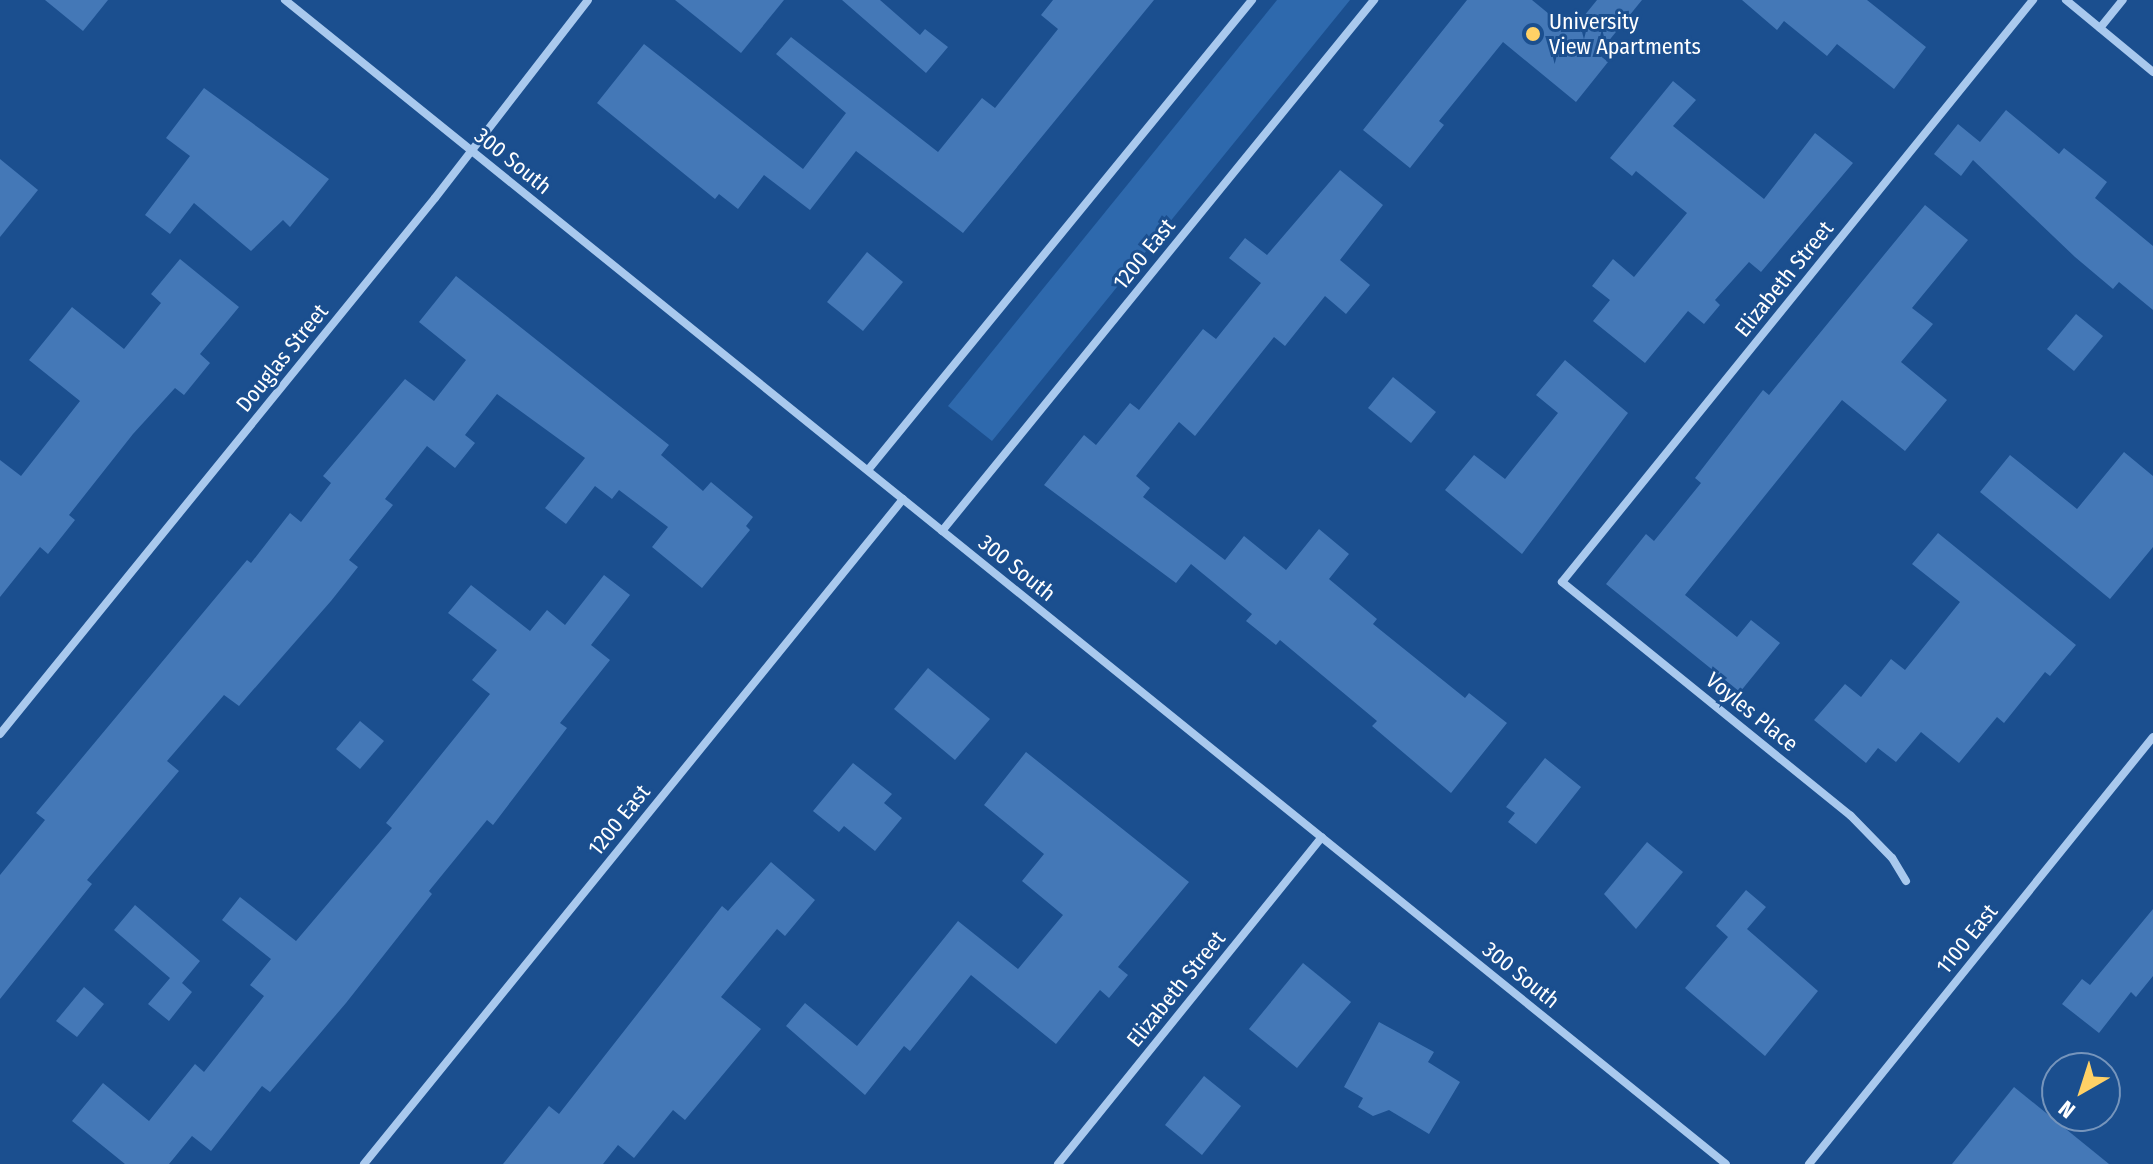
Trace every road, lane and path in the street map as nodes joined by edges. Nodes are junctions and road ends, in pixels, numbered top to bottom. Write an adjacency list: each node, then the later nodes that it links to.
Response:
1 (285, 0): 10 (street, 300 South)
2 (588, 0): 10 (street, Douglas Street)
3 (1252, 0): 11 (street)
4 (1374, 0): 13 (street, 1200 East)
5 (2033, 0): 14 (street, Elizabeth Street)
6 (2066, 0): 8 (street)
7 (2123, 0): 8 (street)
8 (2100, 28): 9 (street)
9 (2153, 72)
10 (470, 149): 11 (street, 300 South); 15 (street, Douglas Street)
11 (868, 470): 12 (street, 300 South)
12 (903, 499): 13 (street, 300 South); 19 (street, 1200 East)
13 (942, 531): 17 (street, 300 South)
14 (1562, 582): 18 (street, Voyles Place)
15 (0, 734)
16 (2153, 737): 22 (street, 1100 East)
17 (1322, 837): 20 (street, Elizabeth Street); 21 (street, 300 South)
18 (1906, 881)
19 (364, 1164)
20 (1058, 1164)
21 (1726, 1164)
22 (1809, 1164)

